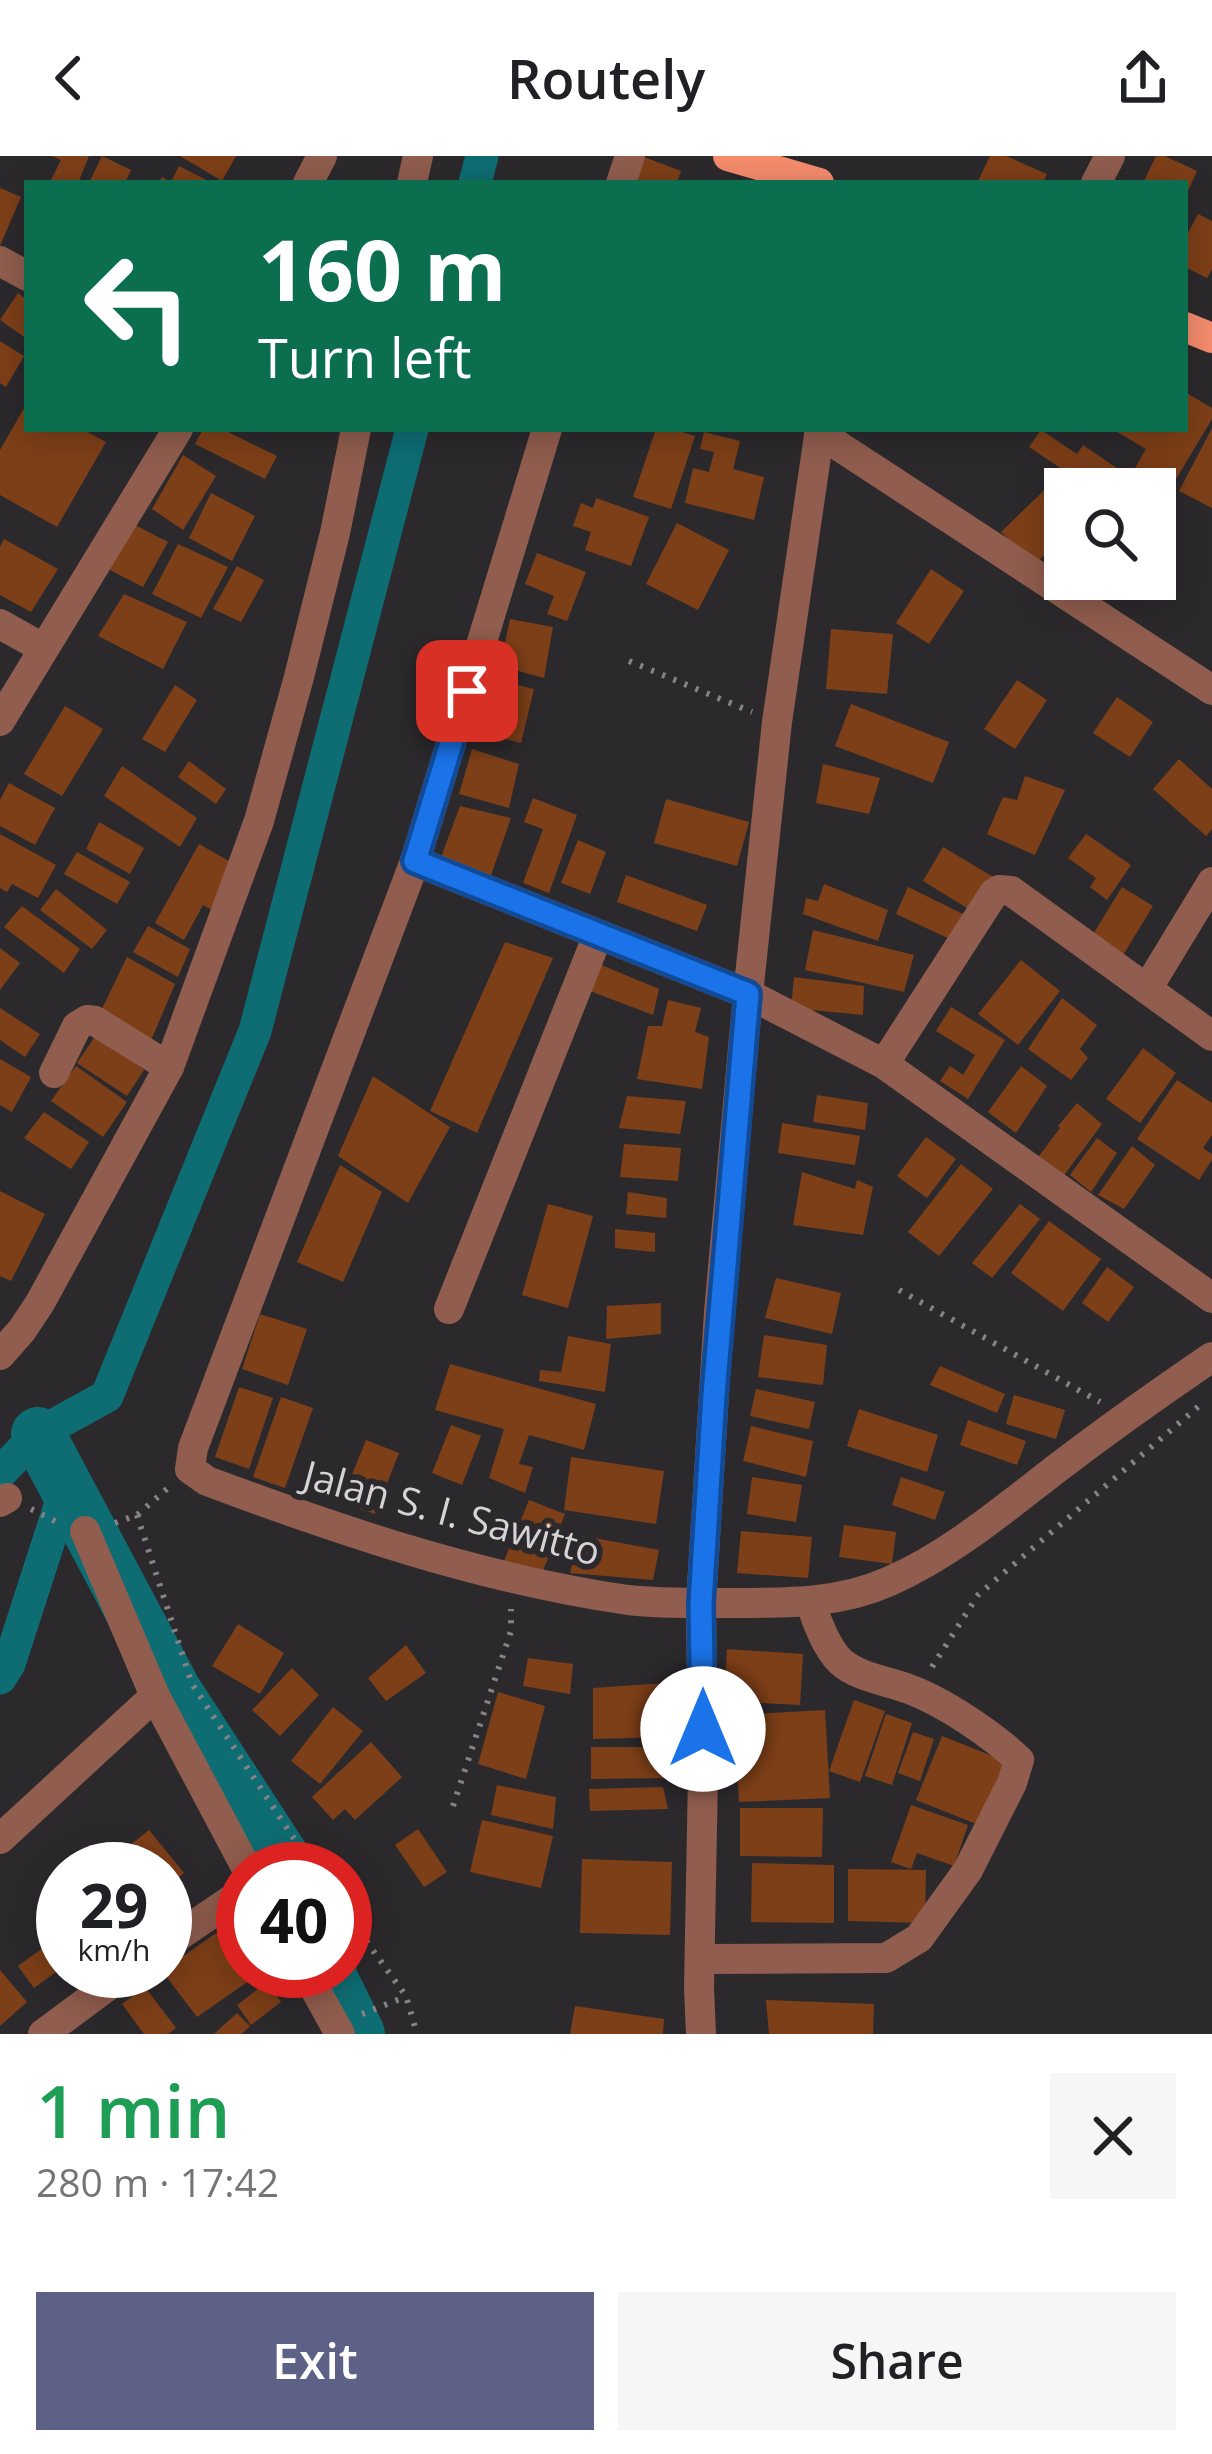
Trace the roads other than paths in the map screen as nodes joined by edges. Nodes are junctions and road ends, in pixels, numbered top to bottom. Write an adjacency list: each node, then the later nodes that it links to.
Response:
1 (728, 156): 2 (main road)
2 (809, 180)
3 (176, 432): 9 (street)
4 (355, 432): 19 (street)
5 (546, 432): 12 (street)
6 (820, 432): 16 (street)
7 (822, 432): 10 (street)
8 (0, 624): 9 (street)
9 (43, 648): 11 (street)
10 (1212, 690)
11 (0, 721)
12 (415, 861): 14 (street); 26 (street, Jalan S. I. Sawitto)
13 (1212, 882): 15 (street)
14 (598, 935): 16 (street); 22 (street)
15 (1147, 989): 17 (street); 18 (street)
16 (748, 994): 18 (street); 26 (street)
17 (1212, 1036)
18 (884, 1064): 21 (street)
19 (170, 1067): 20 (street); 23 (street)
20 (54, 1073)
21 (1212, 1298)
22 (449, 1309)
23 (0, 1355)
24 (1212, 1357): 27 (street, Jalan S. I. Sawitto)
25 (76, 1529): 28 (street)
26 (701, 1603): 27 (street, Jalan S. I. Sawitto); 31 (street)
27 (817, 1618): 31 (street)
28 (155, 1696): 29 (street); 30 (street)
29 (0, 1839)
30 (233, 1842)
31 (700, 1959): 36 (street)
32 (92, 1998): 35 (street)
33 (320, 1998): 34 (street)
34 (338, 2029)
35 (44, 2034)
36 (701, 2034)

